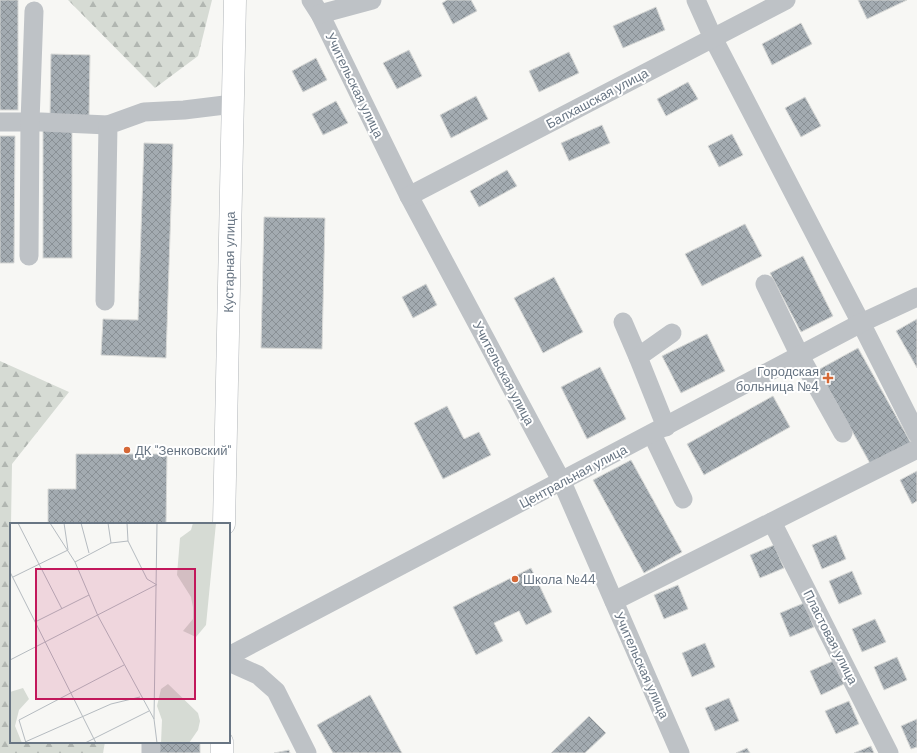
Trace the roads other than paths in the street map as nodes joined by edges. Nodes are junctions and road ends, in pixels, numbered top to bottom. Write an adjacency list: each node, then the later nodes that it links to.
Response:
1 (235, 0): 8 (main road, Кустарная улица)
2 (372, 0): 5 (street)
3 (696, 0): 7 (street)
4 (786, 0): 7 (street, Балхашская улица)
5 (316, 7): 12 (street, Учительская улица)
6 (34, 11): 10 (street)
7 (713, 38): 12 (street, Балхашская улица); 18 (street)
8 (233, 104): 11 (street); 29 (main road, Кустарная улица)
9 (0, 122): 10 (street)
10 (30, 122): 11 (street); 13 (street)
11 (108, 125): 16 (street)
12 (409, 196): 26 (street, Учительская улица)
13 (29, 256)
14 (765, 284): 20 (street)
15 (917, 297): 18 (street, Центральная улица)
16 (105, 300)
17 (623, 322): 21 (street)
18 (861, 324): 20 (street, Центральная улица); 24 (street)
19 (672, 333): 21 (street)
20 (800, 356): 22 (street, Центральная улица); 23 (street)
21 (638, 357): 22 (street)
22 (659, 430): 26 (street, Центральная улица); 27 (street)
23 (843, 433)
24 (917, 434)
25 (917, 449): 28 (street)
26 (562, 482): 30 (street, Учительская улица); 31 (street, Центральная улица)
27 (683, 499)
28 (772, 522): 30 (street); 35 (street, Пластовая улица)
29 (224, 523)
30 (614, 601): 34 (street, Учительская улица)
31 (230, 655)
32 (230, 662): 33 (street)
33 (307, 753)
34 (680, 753)
35 (889, 753)

